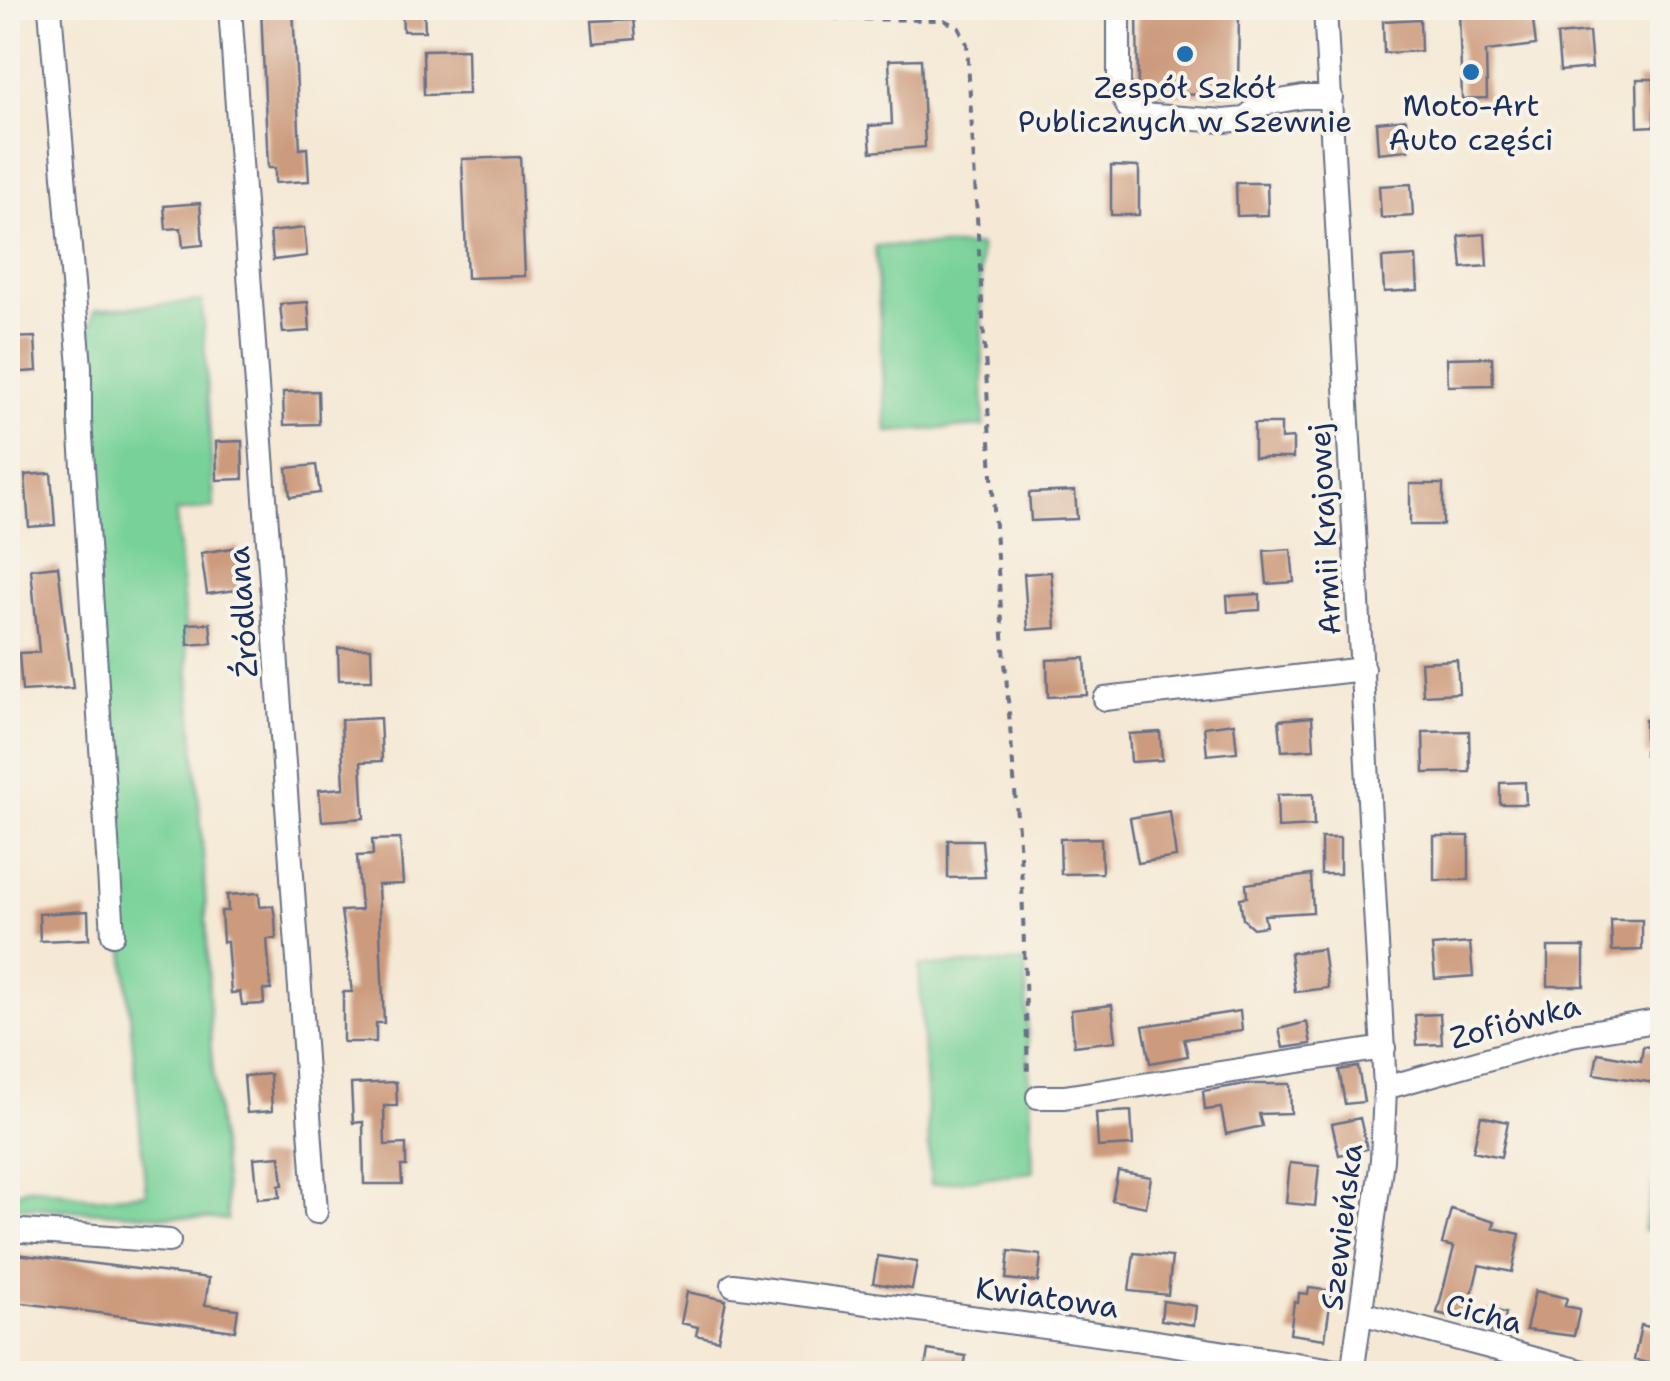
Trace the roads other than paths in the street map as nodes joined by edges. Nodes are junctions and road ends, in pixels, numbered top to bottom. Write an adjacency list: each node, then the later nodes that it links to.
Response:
1 (50, 8): 8 (street)
2 (230, 8): 13 (street, Źródlana)
3 (1119, 8): 5 (street)
4 (1326, 8): 5 (street, Armii Krajowej)
5 (1332, 97): 6 (street, Armii Krajowej)
6 (1362, 669): 7 (street); 10 (street, Armii Krajowej)
7 (1105, 699)
8 (114, 934)
9 (1662, 1020): 11 (street, Zofiówka)
10 (1384, 1048): 11 (street, Armii Krajowej); 12 (street)
11 (1385, 1088): 17 (street, Szewieńska)
12 (1038, 1097)
13 (316, 1212)
14 (8, 1230): 15 (street)
15 (169, 1241)
16 (733, 1285): 18 (street, Kwiatowa)
17 (1361, 1314): 18 (street, Szewieńska); 19 (street, Cicha)
18 (1352, 1373)
19 (1591, 1374)

